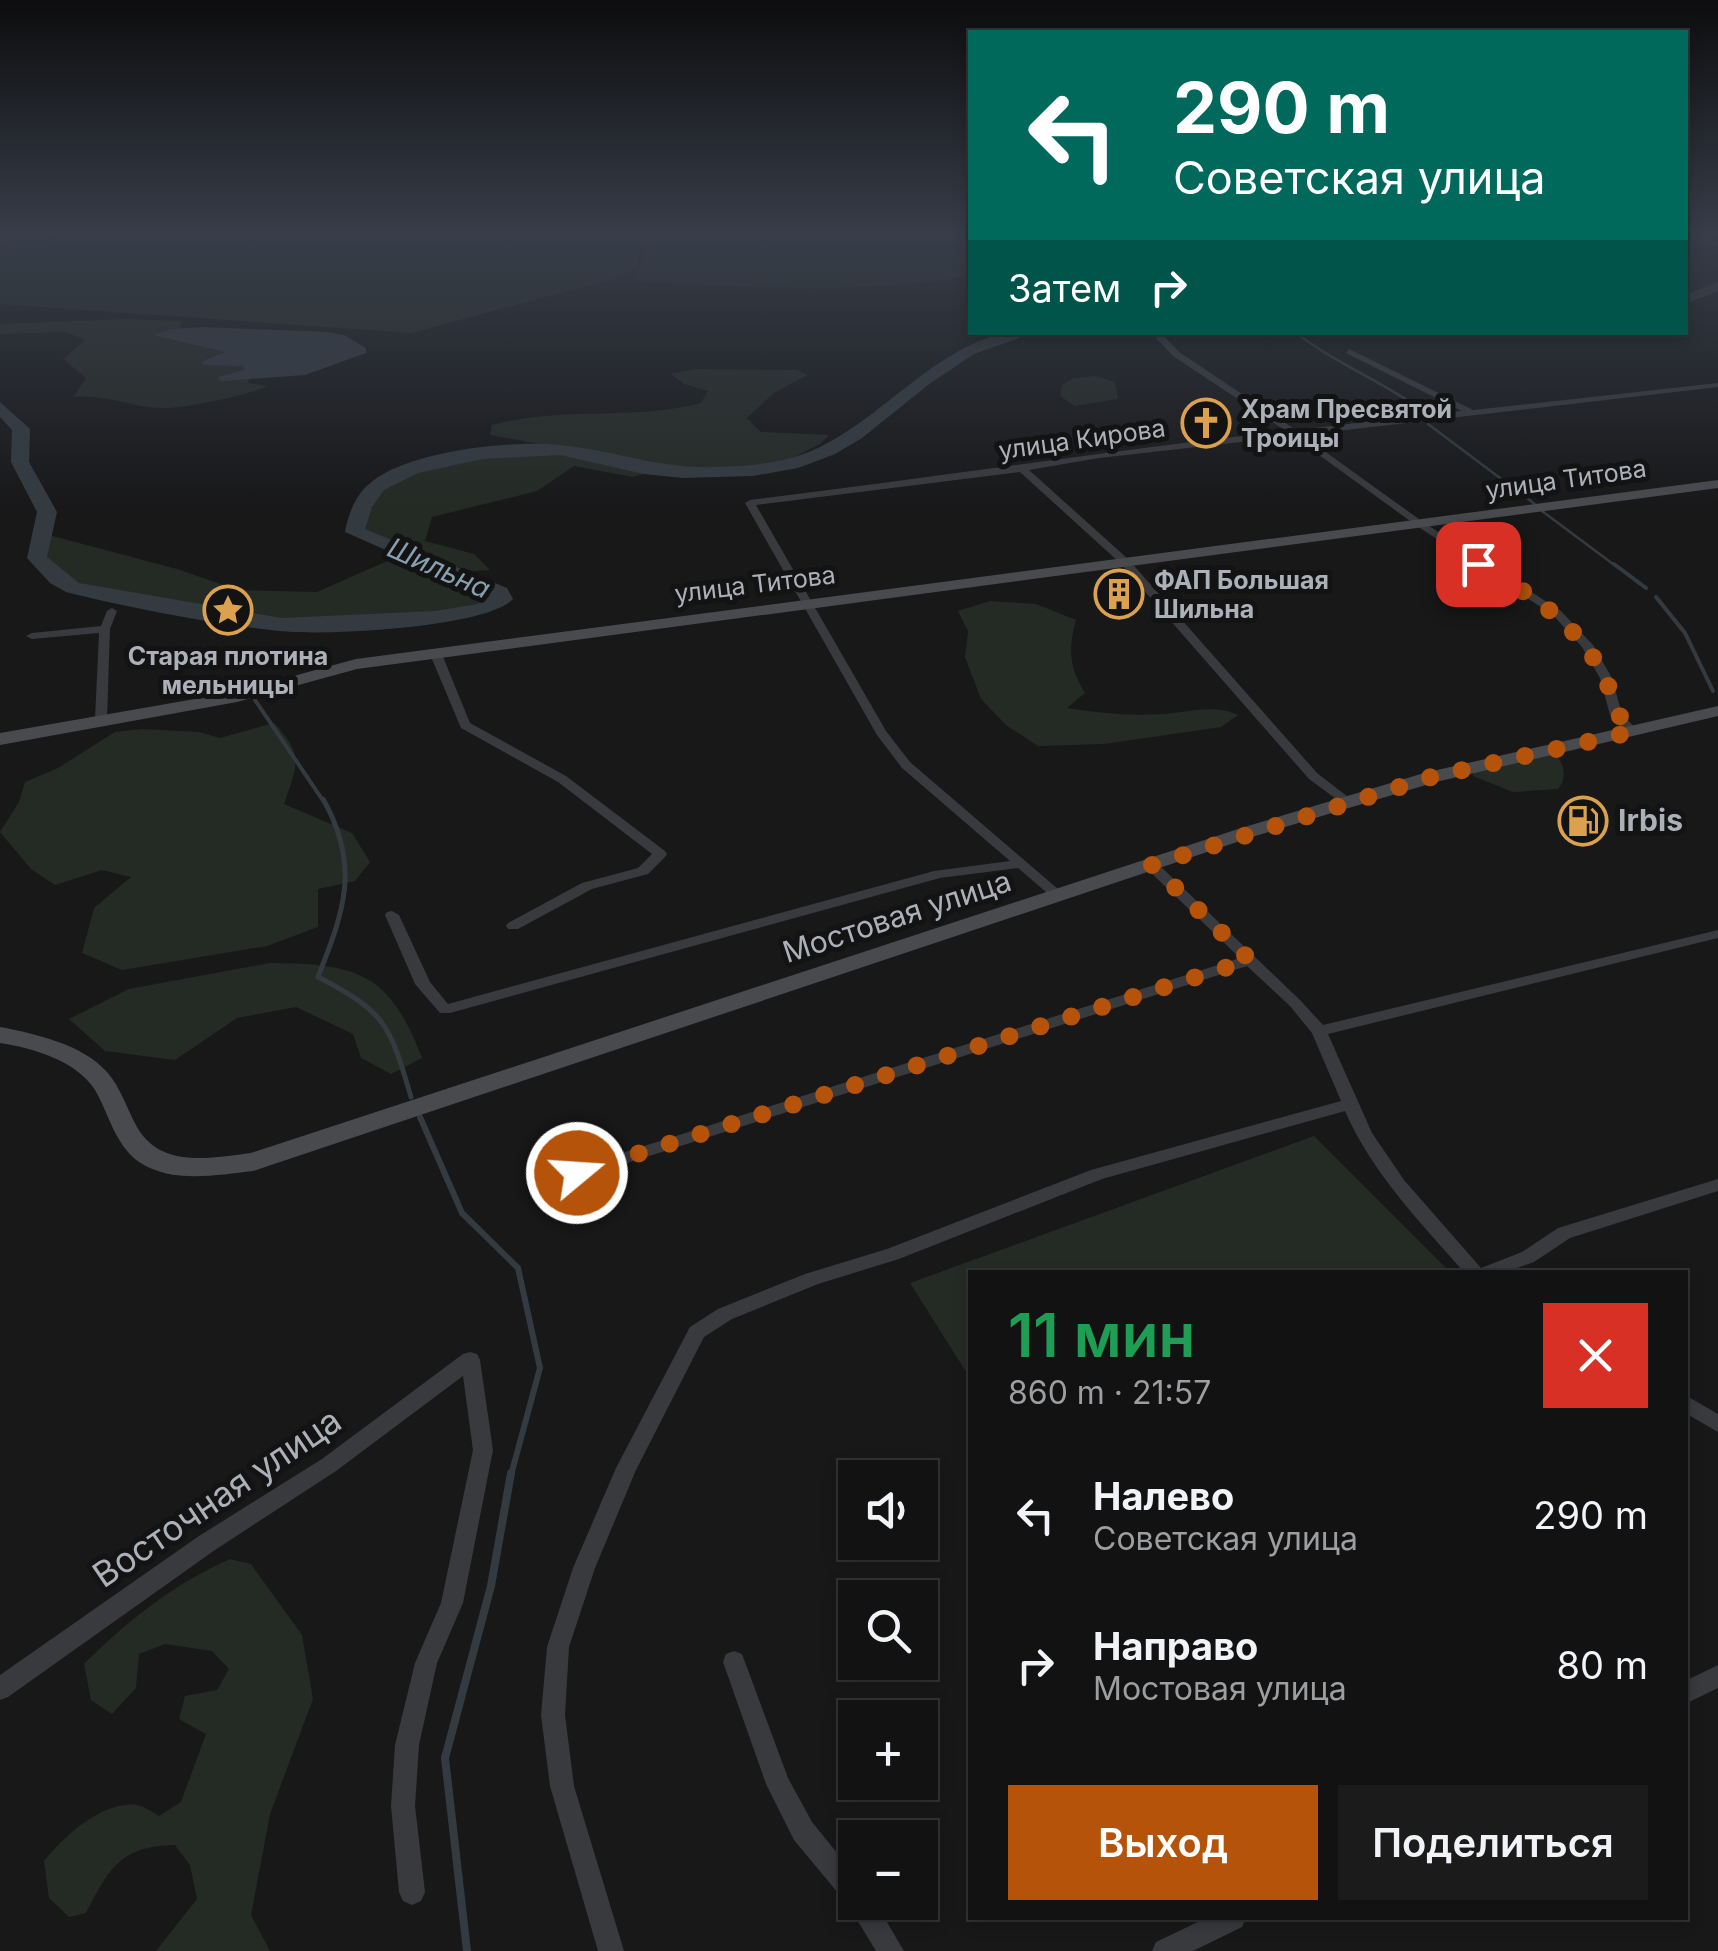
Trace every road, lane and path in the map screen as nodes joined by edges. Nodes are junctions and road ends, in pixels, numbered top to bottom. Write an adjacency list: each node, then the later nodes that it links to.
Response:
1 (1158, 336): 5 (street)
2 (1349, 350): 4 (street)
3 (1718, 385): 4 (street, улица Кирова)
4 (1472, 413): 5 (street, улица Кирова)
5 (1294, 432): 6 (street, улица Кирова); 8 (street)
6 (1022, 469): 9 (street); 10 (street, улица Кирова)
7 (1718, 484): 8 (street, улица Титова)
8 (1420, 524): 9 (street, улица Титова); 17 (street)
9 (1124, 562): 10 (street, улица Титова); 19 (street)
10 (807, 603): 14 (street, улица Титова); 20 (street)
11 (112, 610): 12 (street)
12 (105, 629): 13 (street); 16 (street)
13 (32, 636)
14 (435, 652): 16 (street, улица Титова); 24 (street)
15 (1718, 711): 17 (street, Мостовая улица)
16 (102, 719): 18 (street, улица Титова)
17 (1632, 732): 19 (street, Мостовая улица)
18 (0, 739)
19 (1347, 803): 21 (street, Мостовая улица)
20 (1018, 864): 22 (street); 23 (street, Мостовая улица)
21 (1152, 865): 22 (street, Мостовая улица); 26 (street)
22 (1058, 895): 28 (street, Мостовая улица)
23 (392, 915)
24 (513, 926)
25 (1718, 934): 27 (street)
26 (1250, 960): 27 (street); 30 (street)
27 (1319, 1032): 29 (street)
28 (0, 1035)
29 (1349, 1104): 32 (street); 44 (street)
30 (577, 1173)
31 (1718, 1185): 33 (street)
32 (1472, 1270)
33 (1493, 1270)
34 (1688, 1406): 35 (street)
35 (1718, 1424)
36 (734, 1662): 40 (street)
37 (1718, 1676): 39 (street)
38 (0, 1689): 41 (street, Восточная улица)
39 (1688, 1691)
40 (838, 1874)
41 (412, 1892)
42 (871, 1920): 45 (street)
43 (1228, 1920): 46 (street)
44 (612, 1951)
45 (891, 1951)
46 (1165, 1951)

